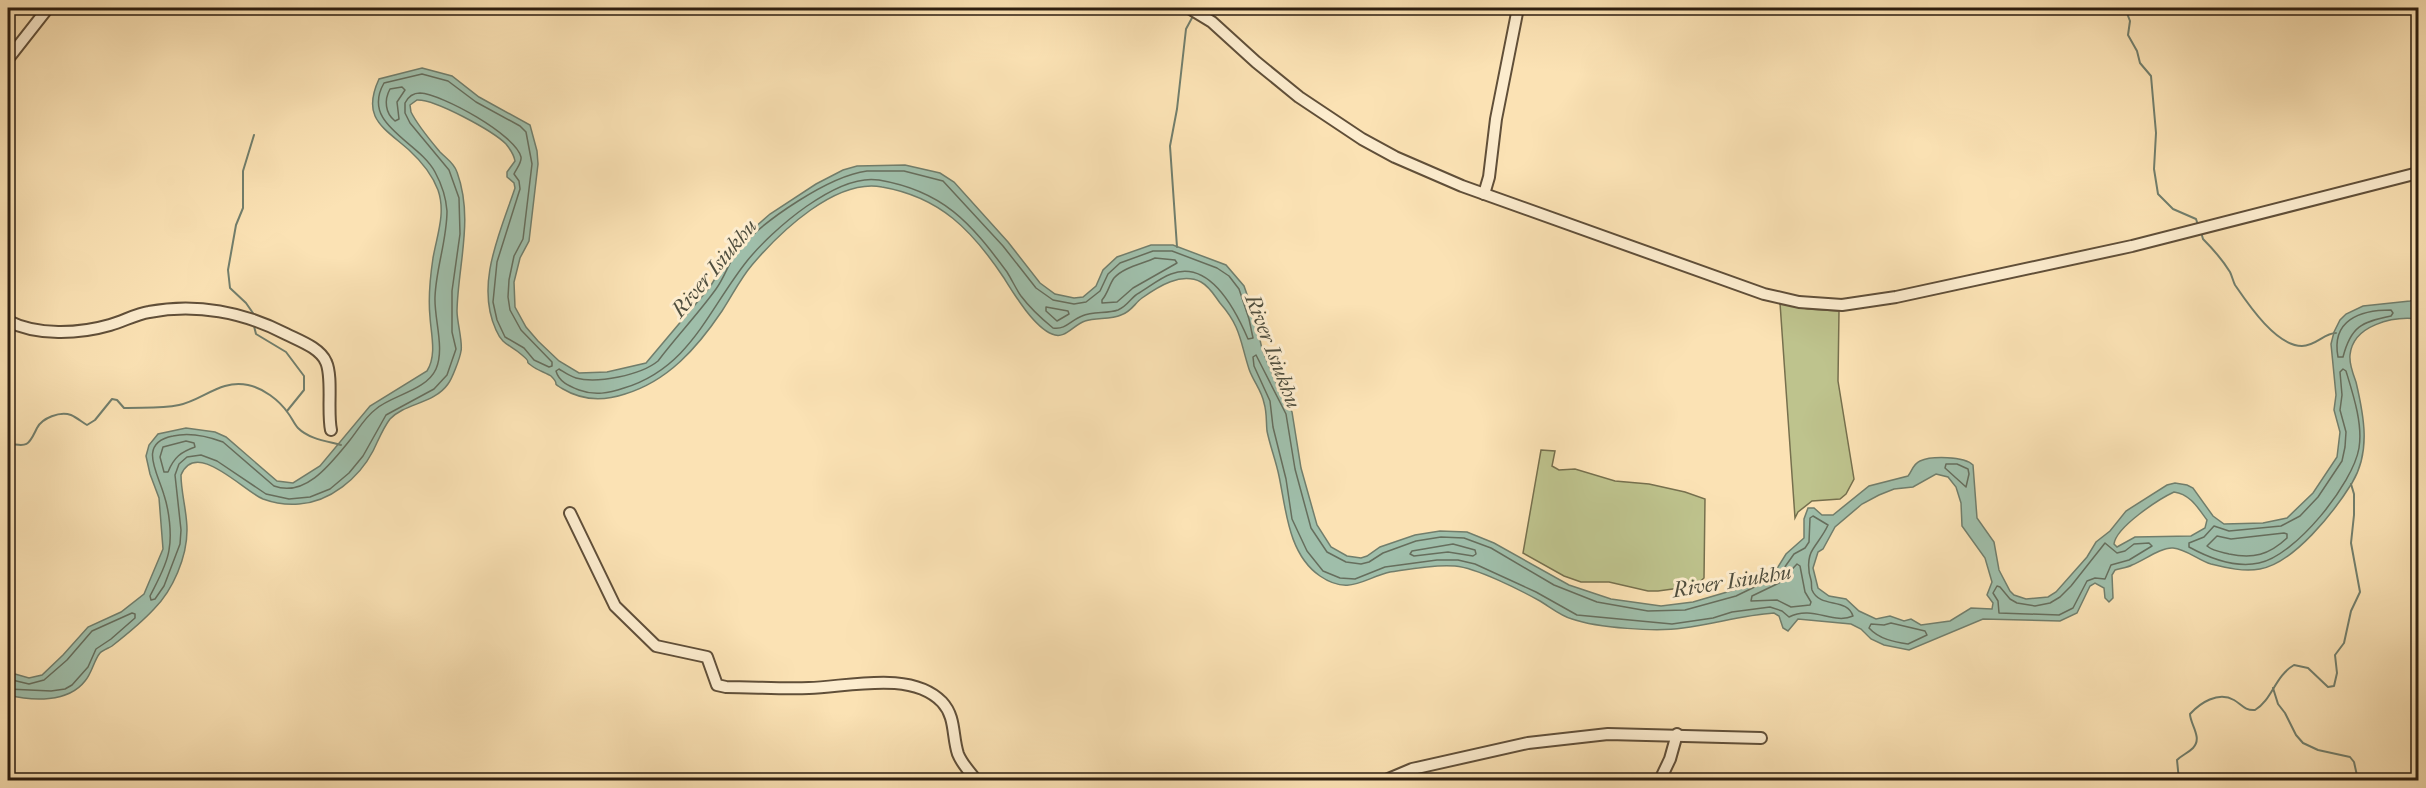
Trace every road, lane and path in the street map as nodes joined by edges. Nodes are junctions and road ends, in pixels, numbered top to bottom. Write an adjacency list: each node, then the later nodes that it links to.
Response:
1 (48, 8): 4 (street)
2 (1189, 8): 6 (street)
3 (1518, 8): 6 (street)
4 (8, 59)
5 (2418, 173): 6 (street)
6 (1484, 194)
7 (8, 321): 8 (street)
8 (331, 430)
9 (570, 513): 12 (street)
10 (1677, 734): 11 (street); 13 (street); 14 (street)
11 (1761, 738)
12 (976, 780)
13 (1386, 780)
14 (1660, 780)

